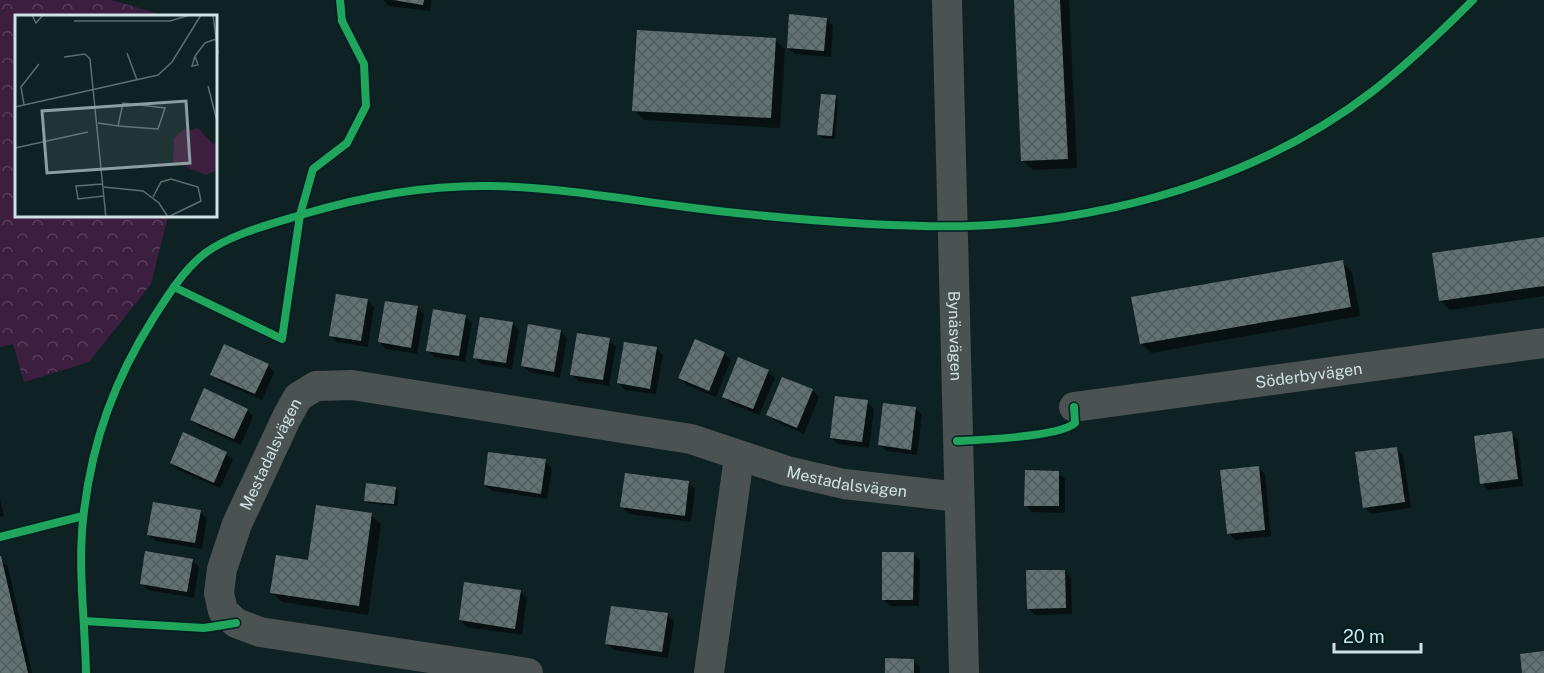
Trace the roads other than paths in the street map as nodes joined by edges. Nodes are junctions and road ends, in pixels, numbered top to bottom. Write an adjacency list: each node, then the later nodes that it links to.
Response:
1 (947, 0): 5 (street, Bynäsvägen)
2 (1544, 343): 3 (street, Söderbyvägen)
3 (1074, 407)
4 (739, 456): 5 (street, Mestadalsvägen); 6 (street, Mestadalsvägen); 7 (street)
5 (958, 497): 8 (street, Bynäsvägen)
6 (528, 673)
7 (709, 673)
8 (964, 673)

